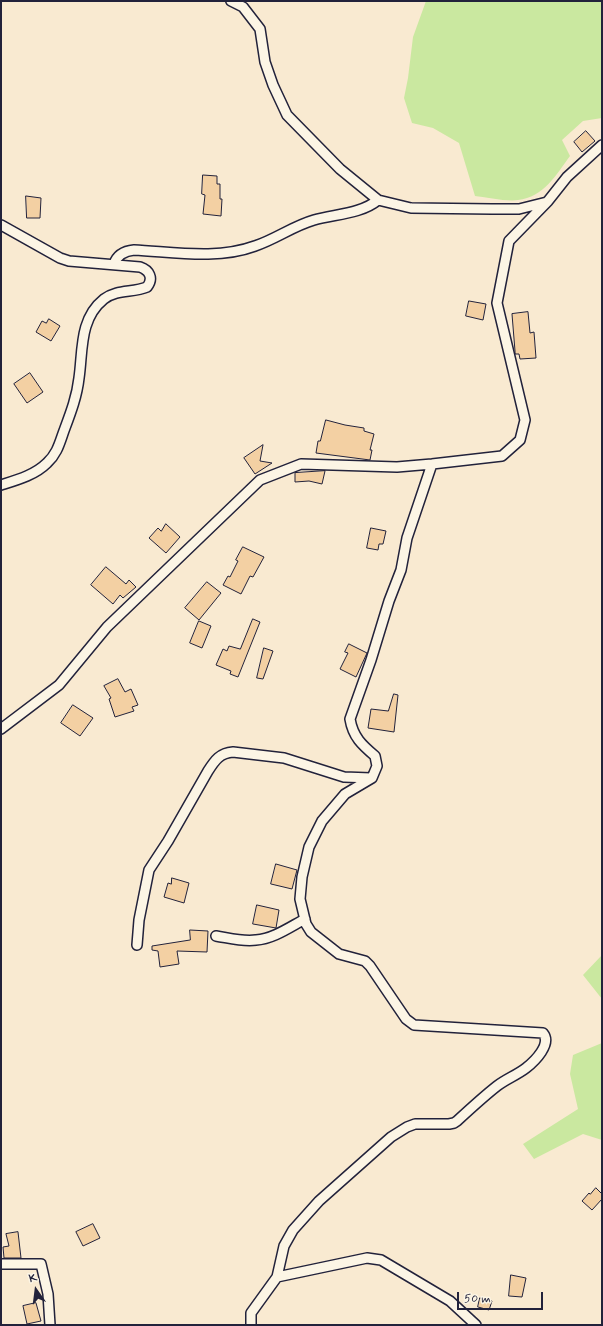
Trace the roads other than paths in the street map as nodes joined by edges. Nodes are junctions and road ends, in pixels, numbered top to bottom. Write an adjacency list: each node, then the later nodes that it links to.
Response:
1 (231, 1): 3 (street)
2 (602, 145): 4 (street)
3 (378, 200): 4 (street); 6 (street)
4 (548, 201): 7 (street)
5 (1, 225): 6 (street)
6 (114, 264): 8 (street)
7 (432, 464): 9 (street); 10 (street)
8 (1, 485)
9 (1, 729)
10 (372, 778): 11 (street); 13 (street)
11 (305, 920): 12 (street); 15 (street)
12 (216, 936)
13 (137, 946)
14 (1, 1264): 16 (street)
15 (277, 1277): 17 (street); 18 (street)
16 (50, 1325)
17 (251, 1325)
18 (476, 1325)

